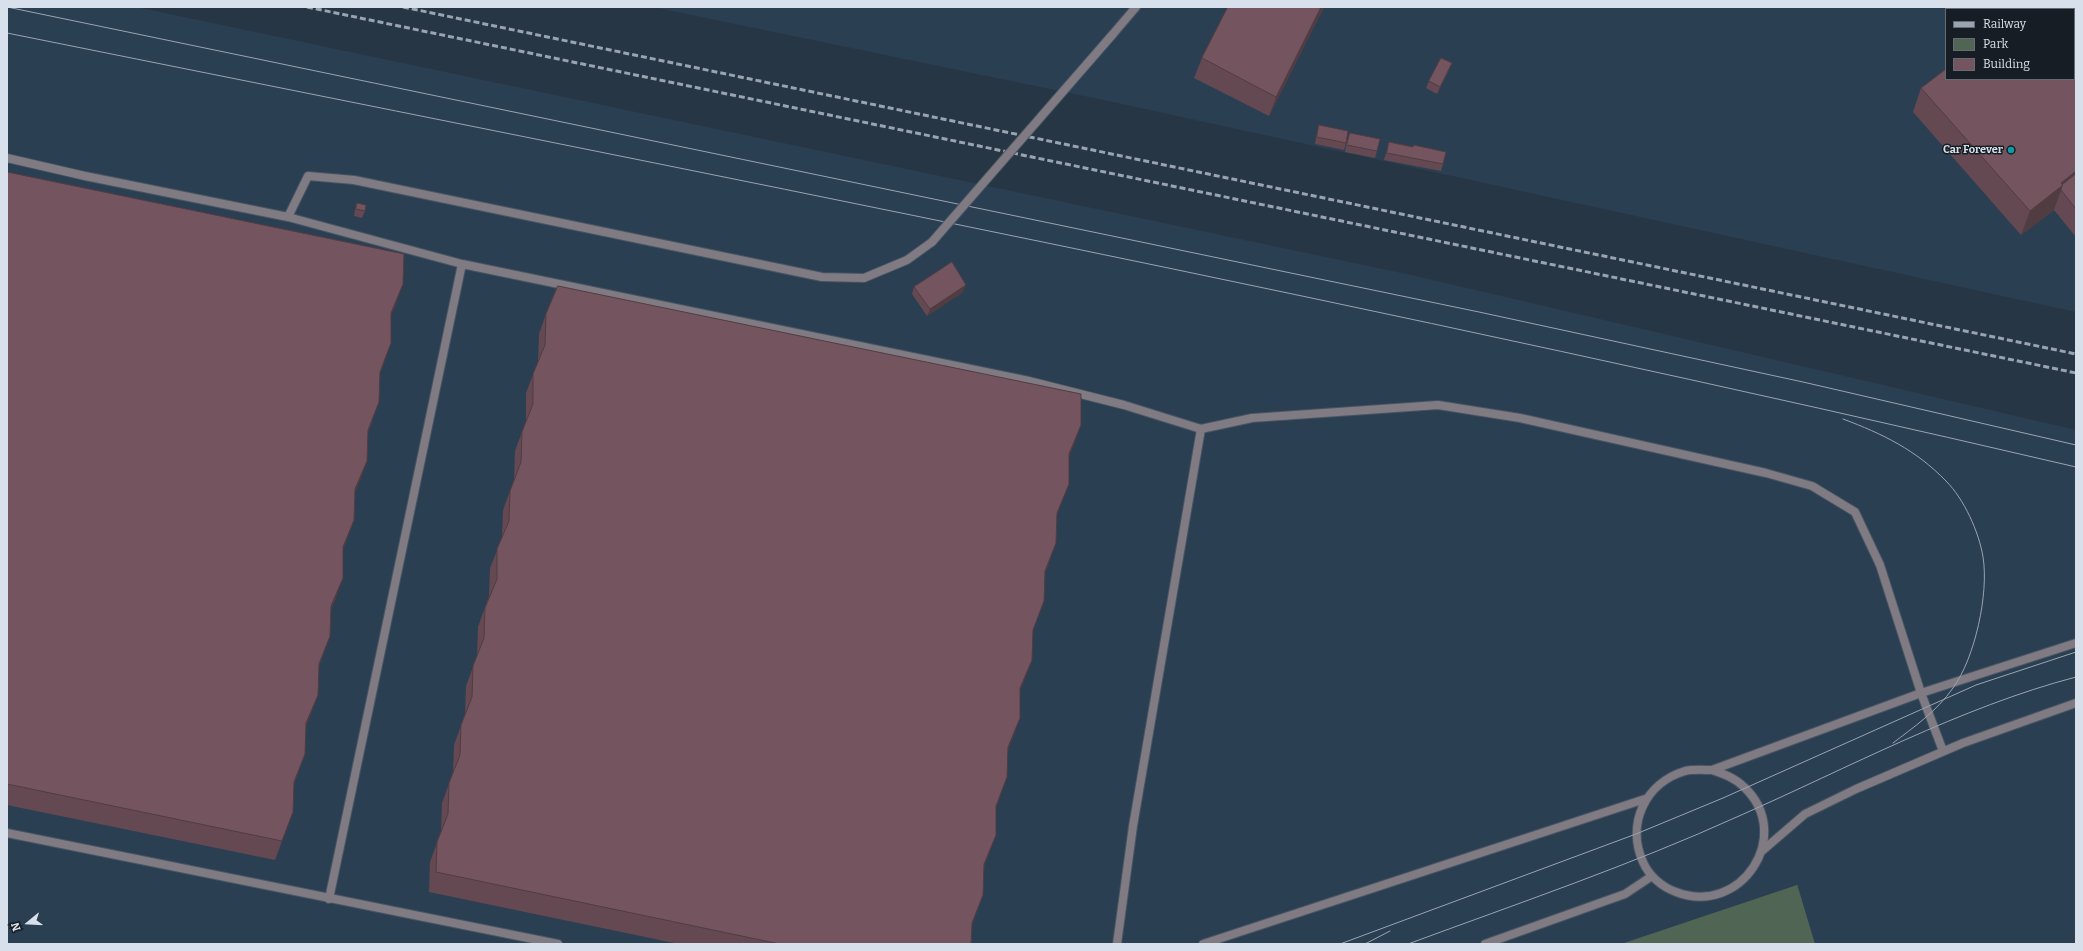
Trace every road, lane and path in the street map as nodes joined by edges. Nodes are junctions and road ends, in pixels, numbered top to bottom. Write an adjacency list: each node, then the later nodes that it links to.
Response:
1 (1136, 7): 3 (lane, bridge)
2 (7, 158): 3 (lane)
3 (288, 217): 4 (lane)
4 (462, 264): 5 (lane); 15 (lane)
5 (1201, 429): 7 (lane); 17 (lane)
6 (2076, 643): 7 (lane)
7 (1921, 693): 9 (lane); 10 (lane)
8 (2076, 703): 9 (lane)
9 (1943, 752): 13 (lane)
10 (1712, 770): 11 (lane); 13 (lane)
11 (1645, 799): 14 (lane); 18 (lane)
12 (7, 833): 15 (lane)
13 (1762, 851): 14 (lane)
14 (1652, 876): 19 (lane)
15 (329, 899): 16 (lane)
16 (558, 944)
17 (1117, 944)
18 (1203, 944)
19 (1485, 944)

